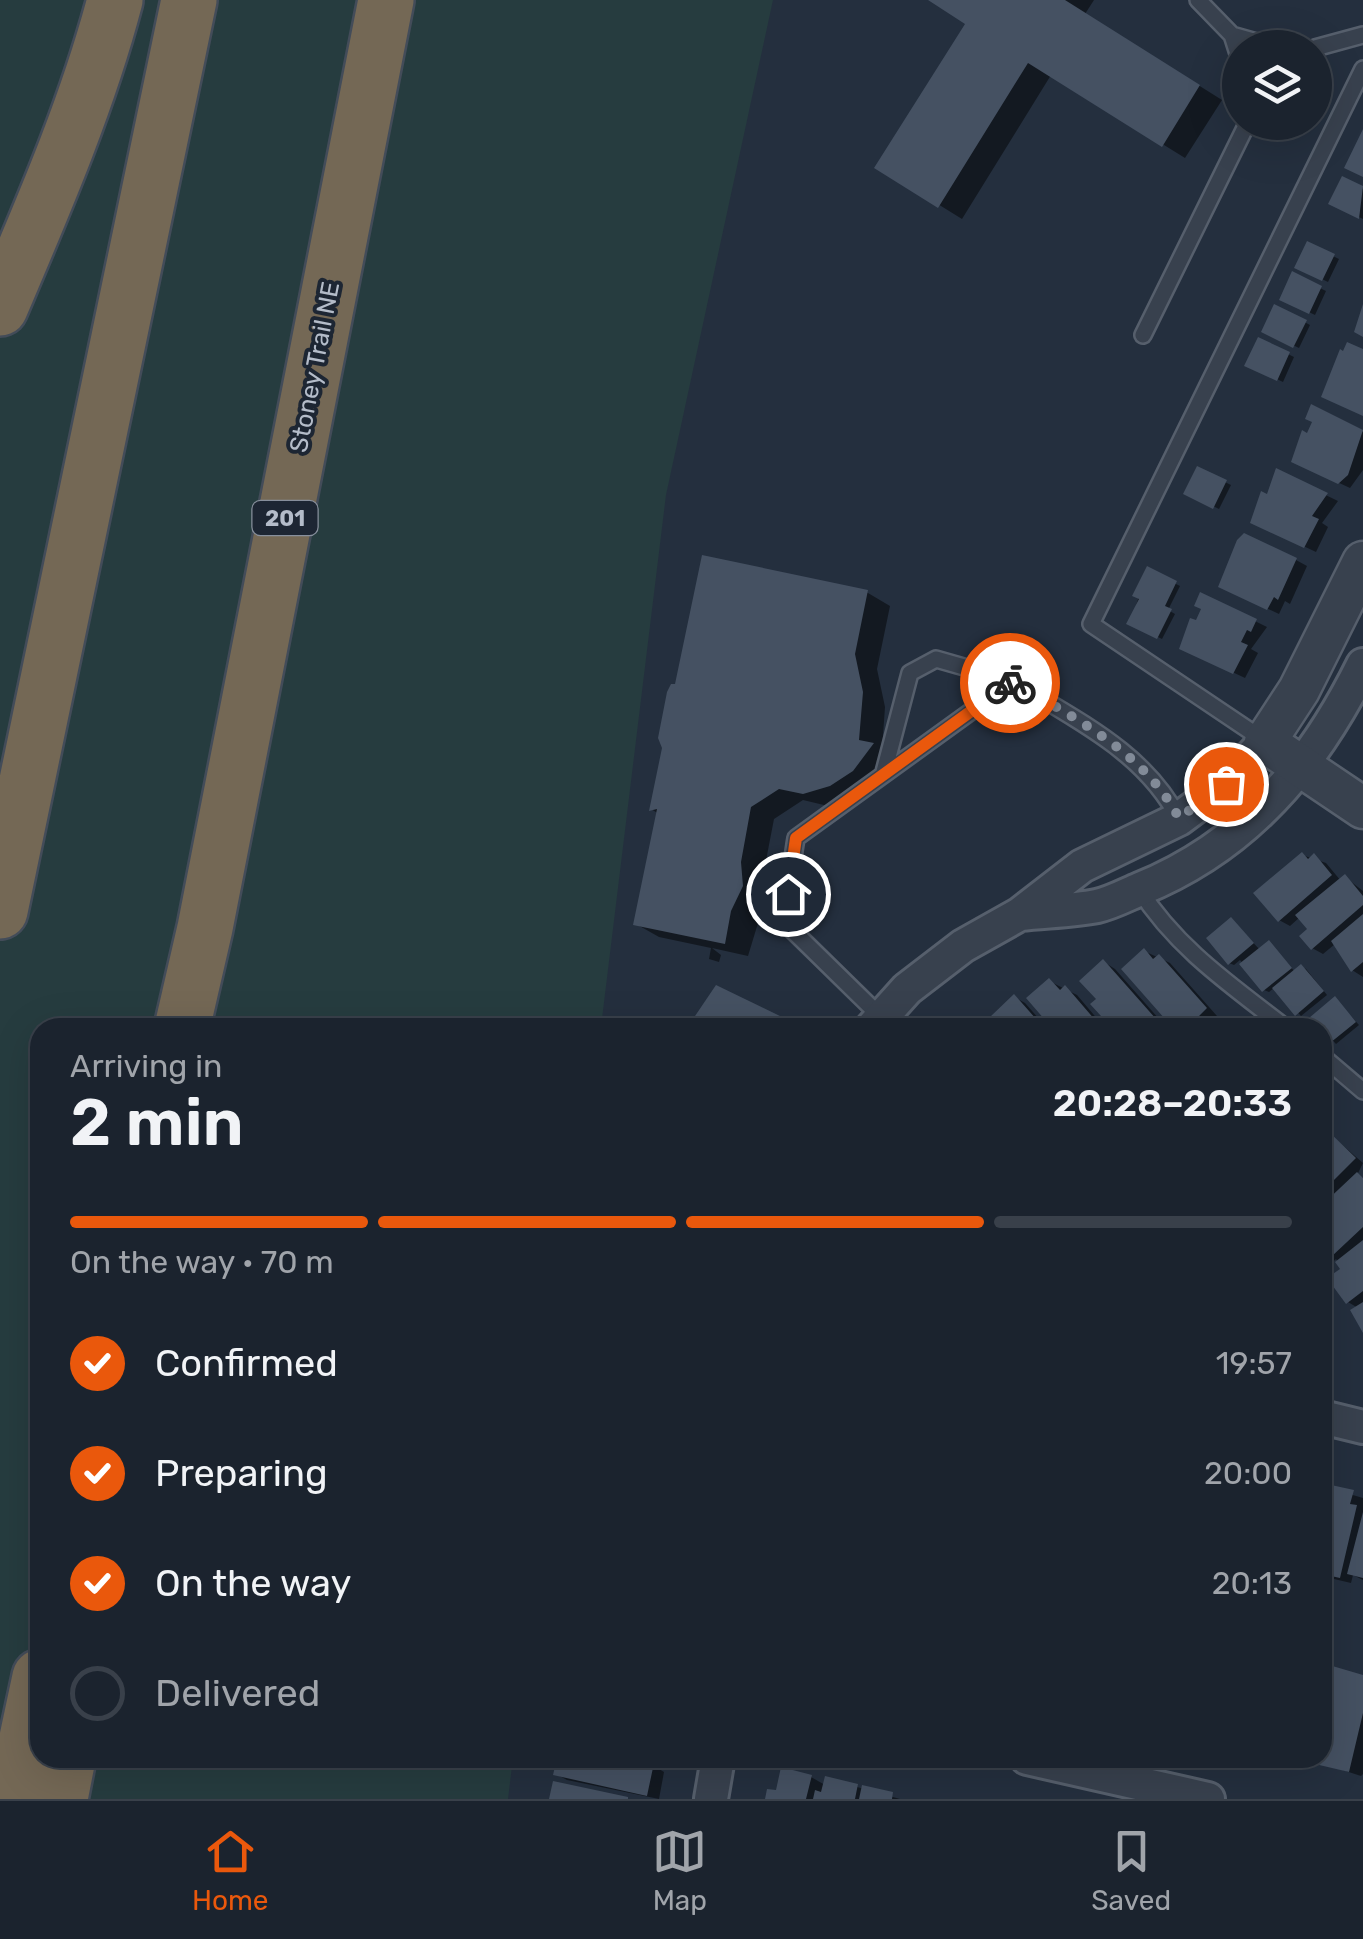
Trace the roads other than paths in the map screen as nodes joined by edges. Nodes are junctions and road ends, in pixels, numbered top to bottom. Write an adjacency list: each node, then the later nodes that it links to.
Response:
1 (115, 0): 10 (highway)
2 (189, 0): 21 (highway)
3 (386, 0): 23 (highway, Stoney Trail NE / 201)
4 (1198, 0): 5 (lane)
5 (1227, 30)
6 (1363, 35): 7 (lane)
7 (1332, 43)
8 (1363, 69): 15 (lane)
9 (1238, 140): 11 (lane)
10 (0, 308)
11 (1142, 335)
12 (1363, 562): 15 (street)
13 (1363, 665): 16 (street)
14 (1013, 681): 17 (lane); 17 (lane); 19 (lane)
15 (1266, 742): 16 (street); 19 (street)
16 (1304, 766): 18 (street); 20 (street)
17 (884, 772): 26 (lane)
18 (1363, 808)
19 (1179, 818): 22 (street)
20 (1139, 889): 22 (street); 28 (lane)
21 (0, 911)
22 (1020, 914): 27 (street)
23 (206, 928): 24 (highway, Stoney Trail NE / 201); 25 (highway)
24 (184, 1018)
25 (199, 1018)
26 (873, 1018)
27 (881, 1018)
28 (1273, 1018)
29 (1332, 1065): 30 (lane)
30 (1363, 1091)
31 (1332, 1419): 32 (street)
32 (1363, 1426)
33 (30, 1724): 37 (highway)
34 (66, 1768): 38 (highway)
35 (716, 1768): 39 (street)
36 (1070, 1768): 40 (street)
37 (14, 1799)
38 (60, 1799)
39 (711, 1799)
40 (1208, 1799)

